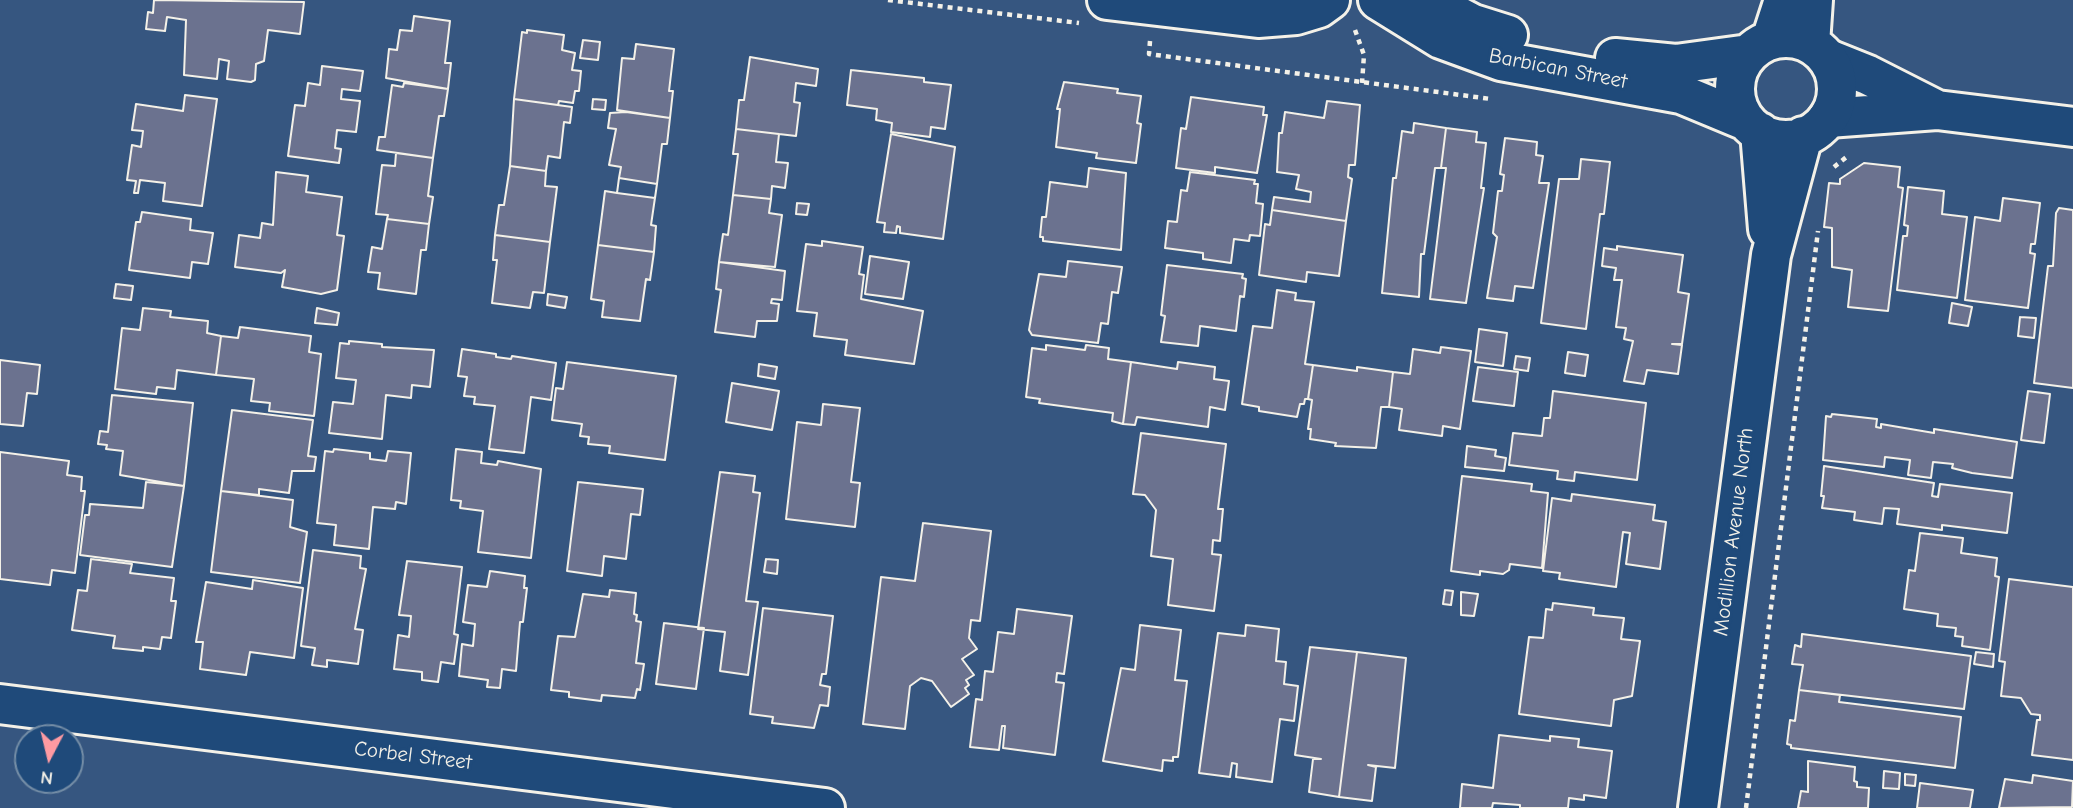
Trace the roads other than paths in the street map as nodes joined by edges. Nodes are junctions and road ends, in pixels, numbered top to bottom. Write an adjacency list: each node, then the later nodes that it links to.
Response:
1 (1427, 0): 6 (street, Barbican Street)
2 (1784, 0): 6 (street)
3 (1813, 0): 7 (street)
4 (1354, 9): 5 (street); 9 (street, Barbican Street)
5 (1097, 12)
6 (1760, 47): 7 (street); 9 (street)
7 (1819, 51): 8 (street); 10 (street)
8 (1937, 110): 10 (street); 11 (street)
9 (1753, 126): 10 (street); 12 (street, Modillion Avenue North)
10 (1815, 127): 12 (street, Modillion Avenue North)
11 (2073, 127)
12 (1770, 255): 15 (street, Modillion Avenue North)
13 (0, 704): 14 (street, Corbel Street)
14 (825, 808)
15 (1698, 808)

